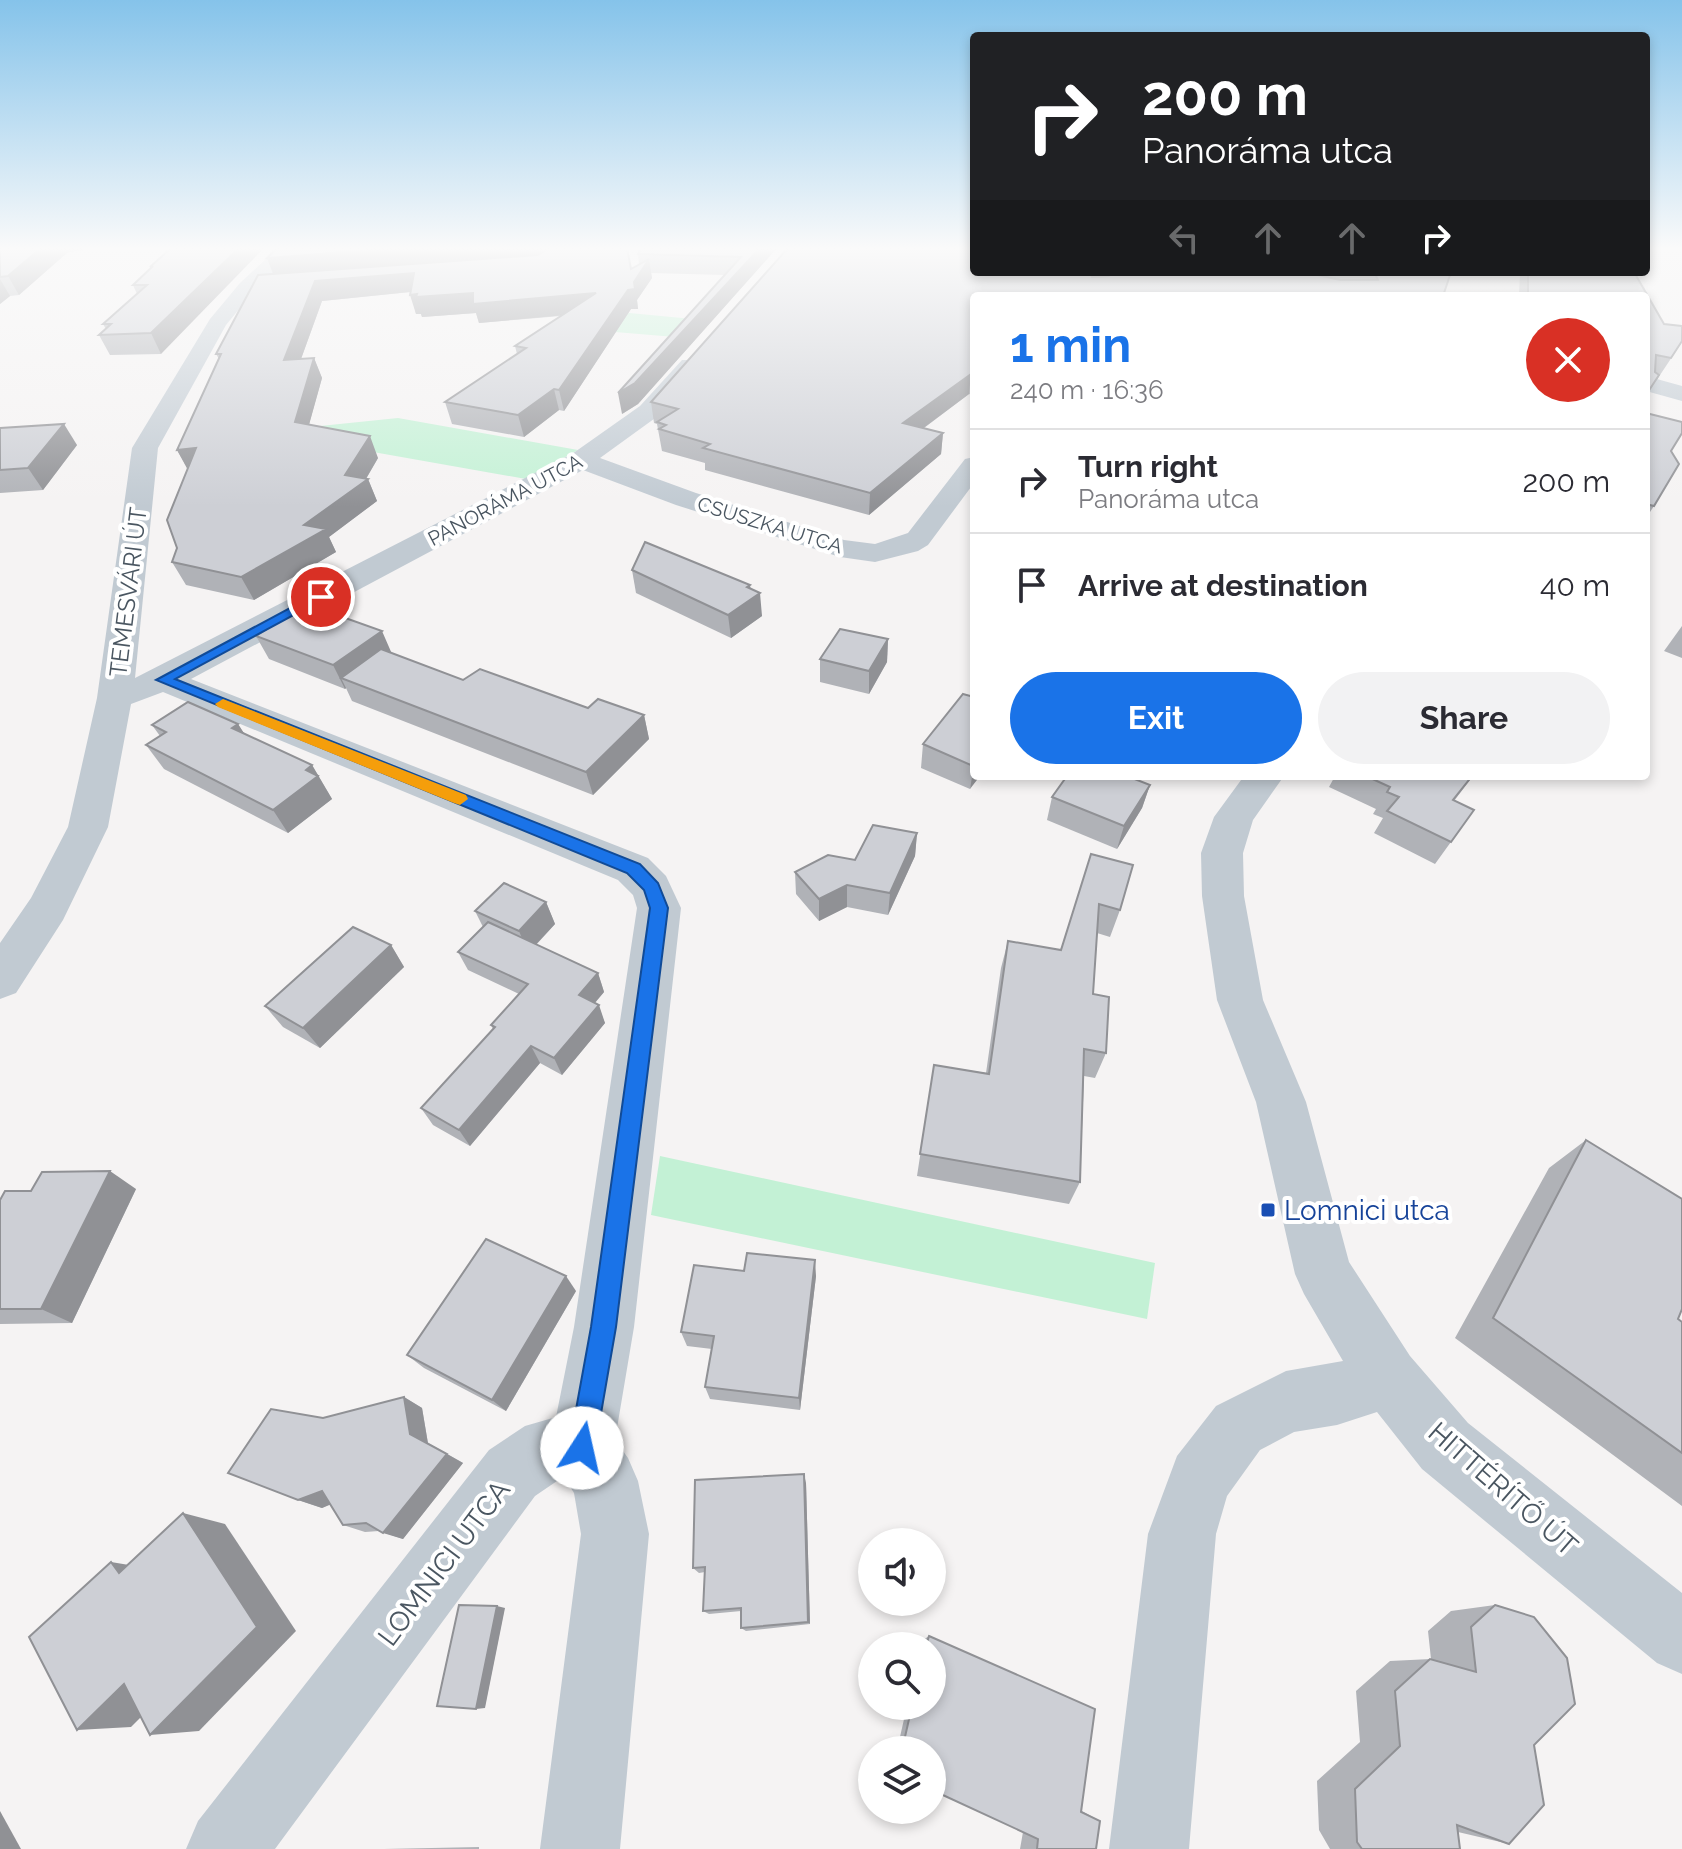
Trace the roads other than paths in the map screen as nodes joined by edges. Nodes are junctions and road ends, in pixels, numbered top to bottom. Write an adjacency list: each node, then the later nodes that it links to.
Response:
1 (210, 334): 8 (street, TEMESVÁRI ÚT)
2 (707, 346): 5 (street, PANORÁMA UTCA)
3 (1650, 384): 4 (street)
4 (1682, 394)
5 (581, 460): 6 (street, CSUSZKA UTCA); 7 (street, PANORÁMA UTCA)
6 (970, 470)
7 (163, 680): 8 (street, TEMESVÁRI ÚT); 12 (street, TEMESVÁRI ÚT)
8 (115, 698): 10 (street)
9 (1262, 780): 11 (street, HITTÉRÍTŐ ÚT)
10 (0, 980)
11 (1388, 1378): 13 (street, HITTÉRÍTŐ ÚT); 16 (street)
12 (582, 1448): 14 (street, LOMNICI UTCA); 15 (street)
13 (1682, 1638)
14 (226, 1849)
15 (580, 1849)
16 (1149, 1849)

